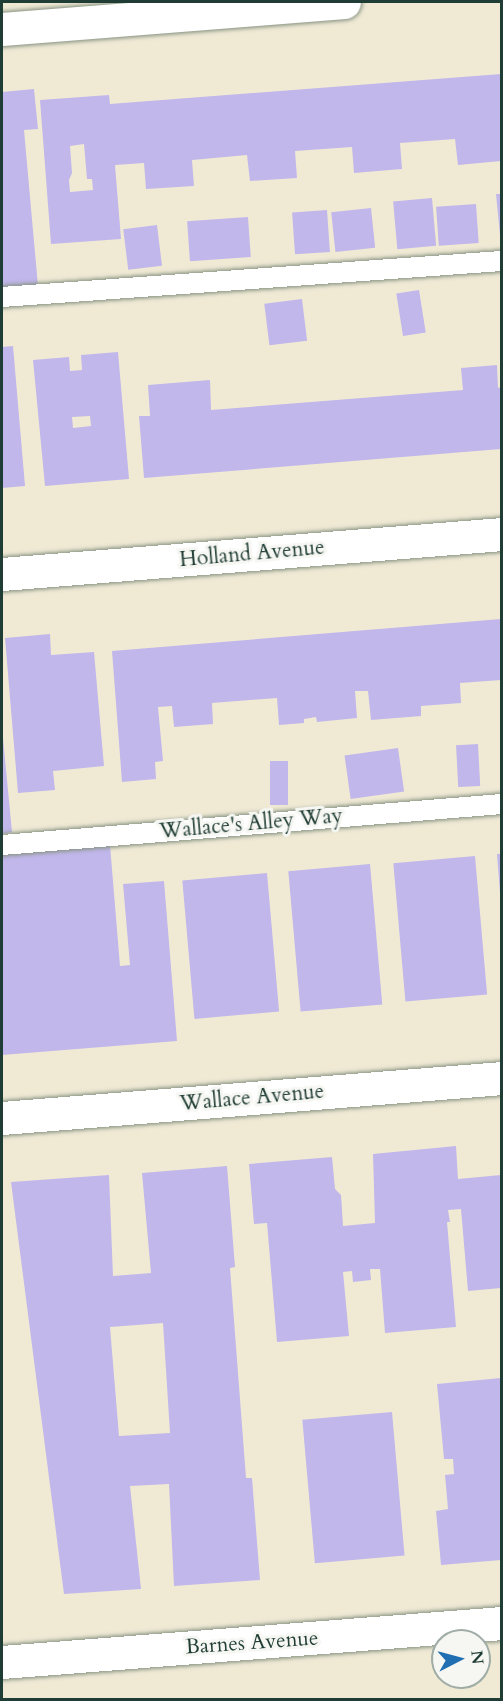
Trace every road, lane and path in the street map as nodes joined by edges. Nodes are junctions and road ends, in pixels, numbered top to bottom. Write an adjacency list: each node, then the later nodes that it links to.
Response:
1 (344, 2): 2 (street)
2 (2, 29)
3 (501, 261): 4 (lane)
4 (2, 297)
5 (501, 534): 6 (street, Holland Avenue)
6 (2, 574)
7 (501, 804): 8 (lane, Wallace's Alley Way)
8 (2, 844)
9 (501, 1078): 10 (street, Wallace Avenue)
10 (2, 1118)
11 (501, 1623): 12 (street, Barnes Avenue)
12 (2, 1662)

